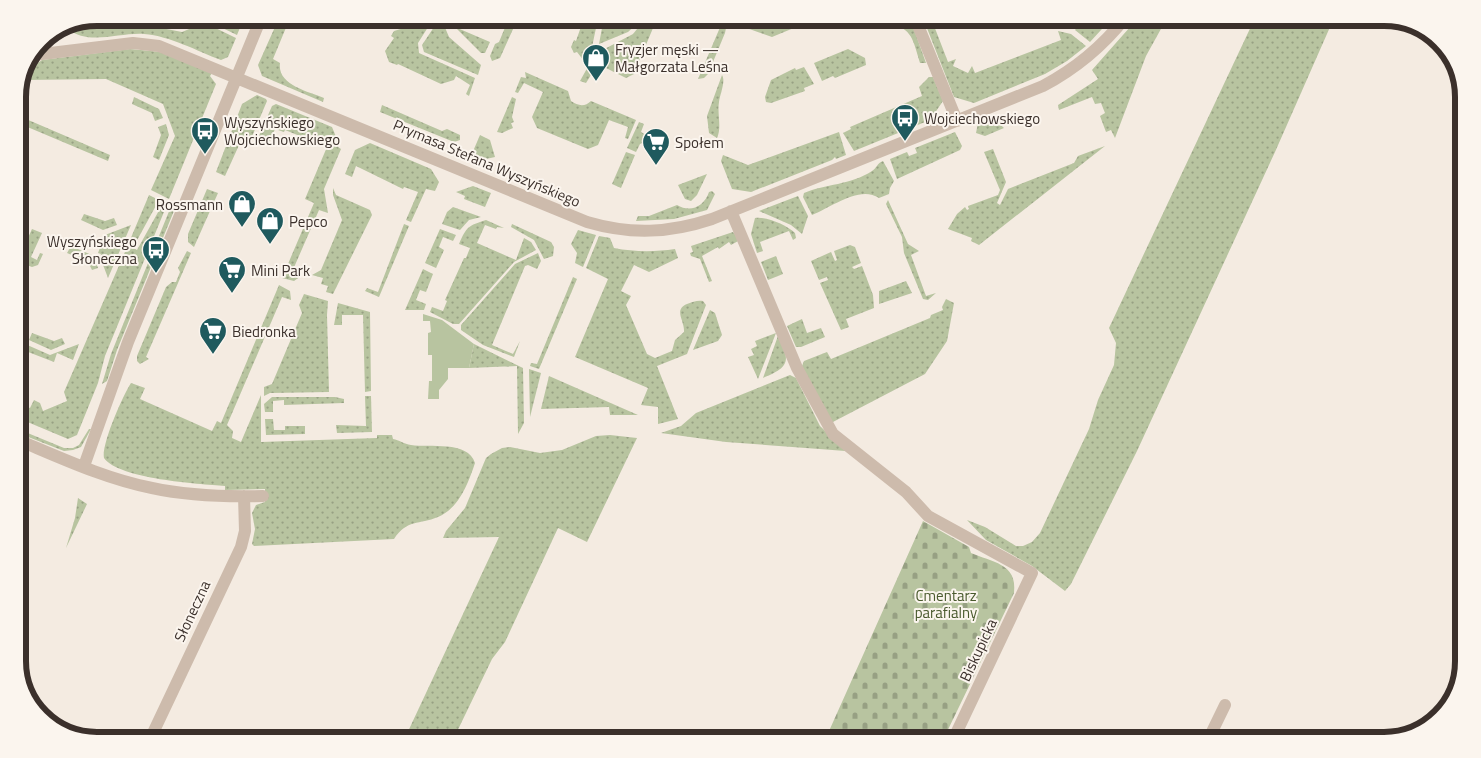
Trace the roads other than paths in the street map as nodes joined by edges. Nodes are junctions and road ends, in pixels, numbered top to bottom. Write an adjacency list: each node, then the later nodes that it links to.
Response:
1 (258, 26): 5 (street)
2 (918, 26): 6 (street)
3 (1119, 26): 6 (street, Prymasa Stefana Wyszyńskiego)
4 (40, 55): 5 (street, Prymasa Stefana Wyszyńskiego)
5 (237, 77): 7 (street, Prymasa Stefana Wyszyńskiego); 9 (street)
6 (957, 121): 7 (street, Prymasa Stefana Wyszyńskiego)
7 (732, 212): 14 (street, Biskupicka)
8 (26, 443): 9 (street)
9 (84, 466): 10 (street)
10 (244, 496): 11 (street); 13 (street, Słoneczna)
11 (263, 496)
12 (1225, 705): 15 (street)
13 (154, 732)
14 (957, 732)
15 (1212, 732)

